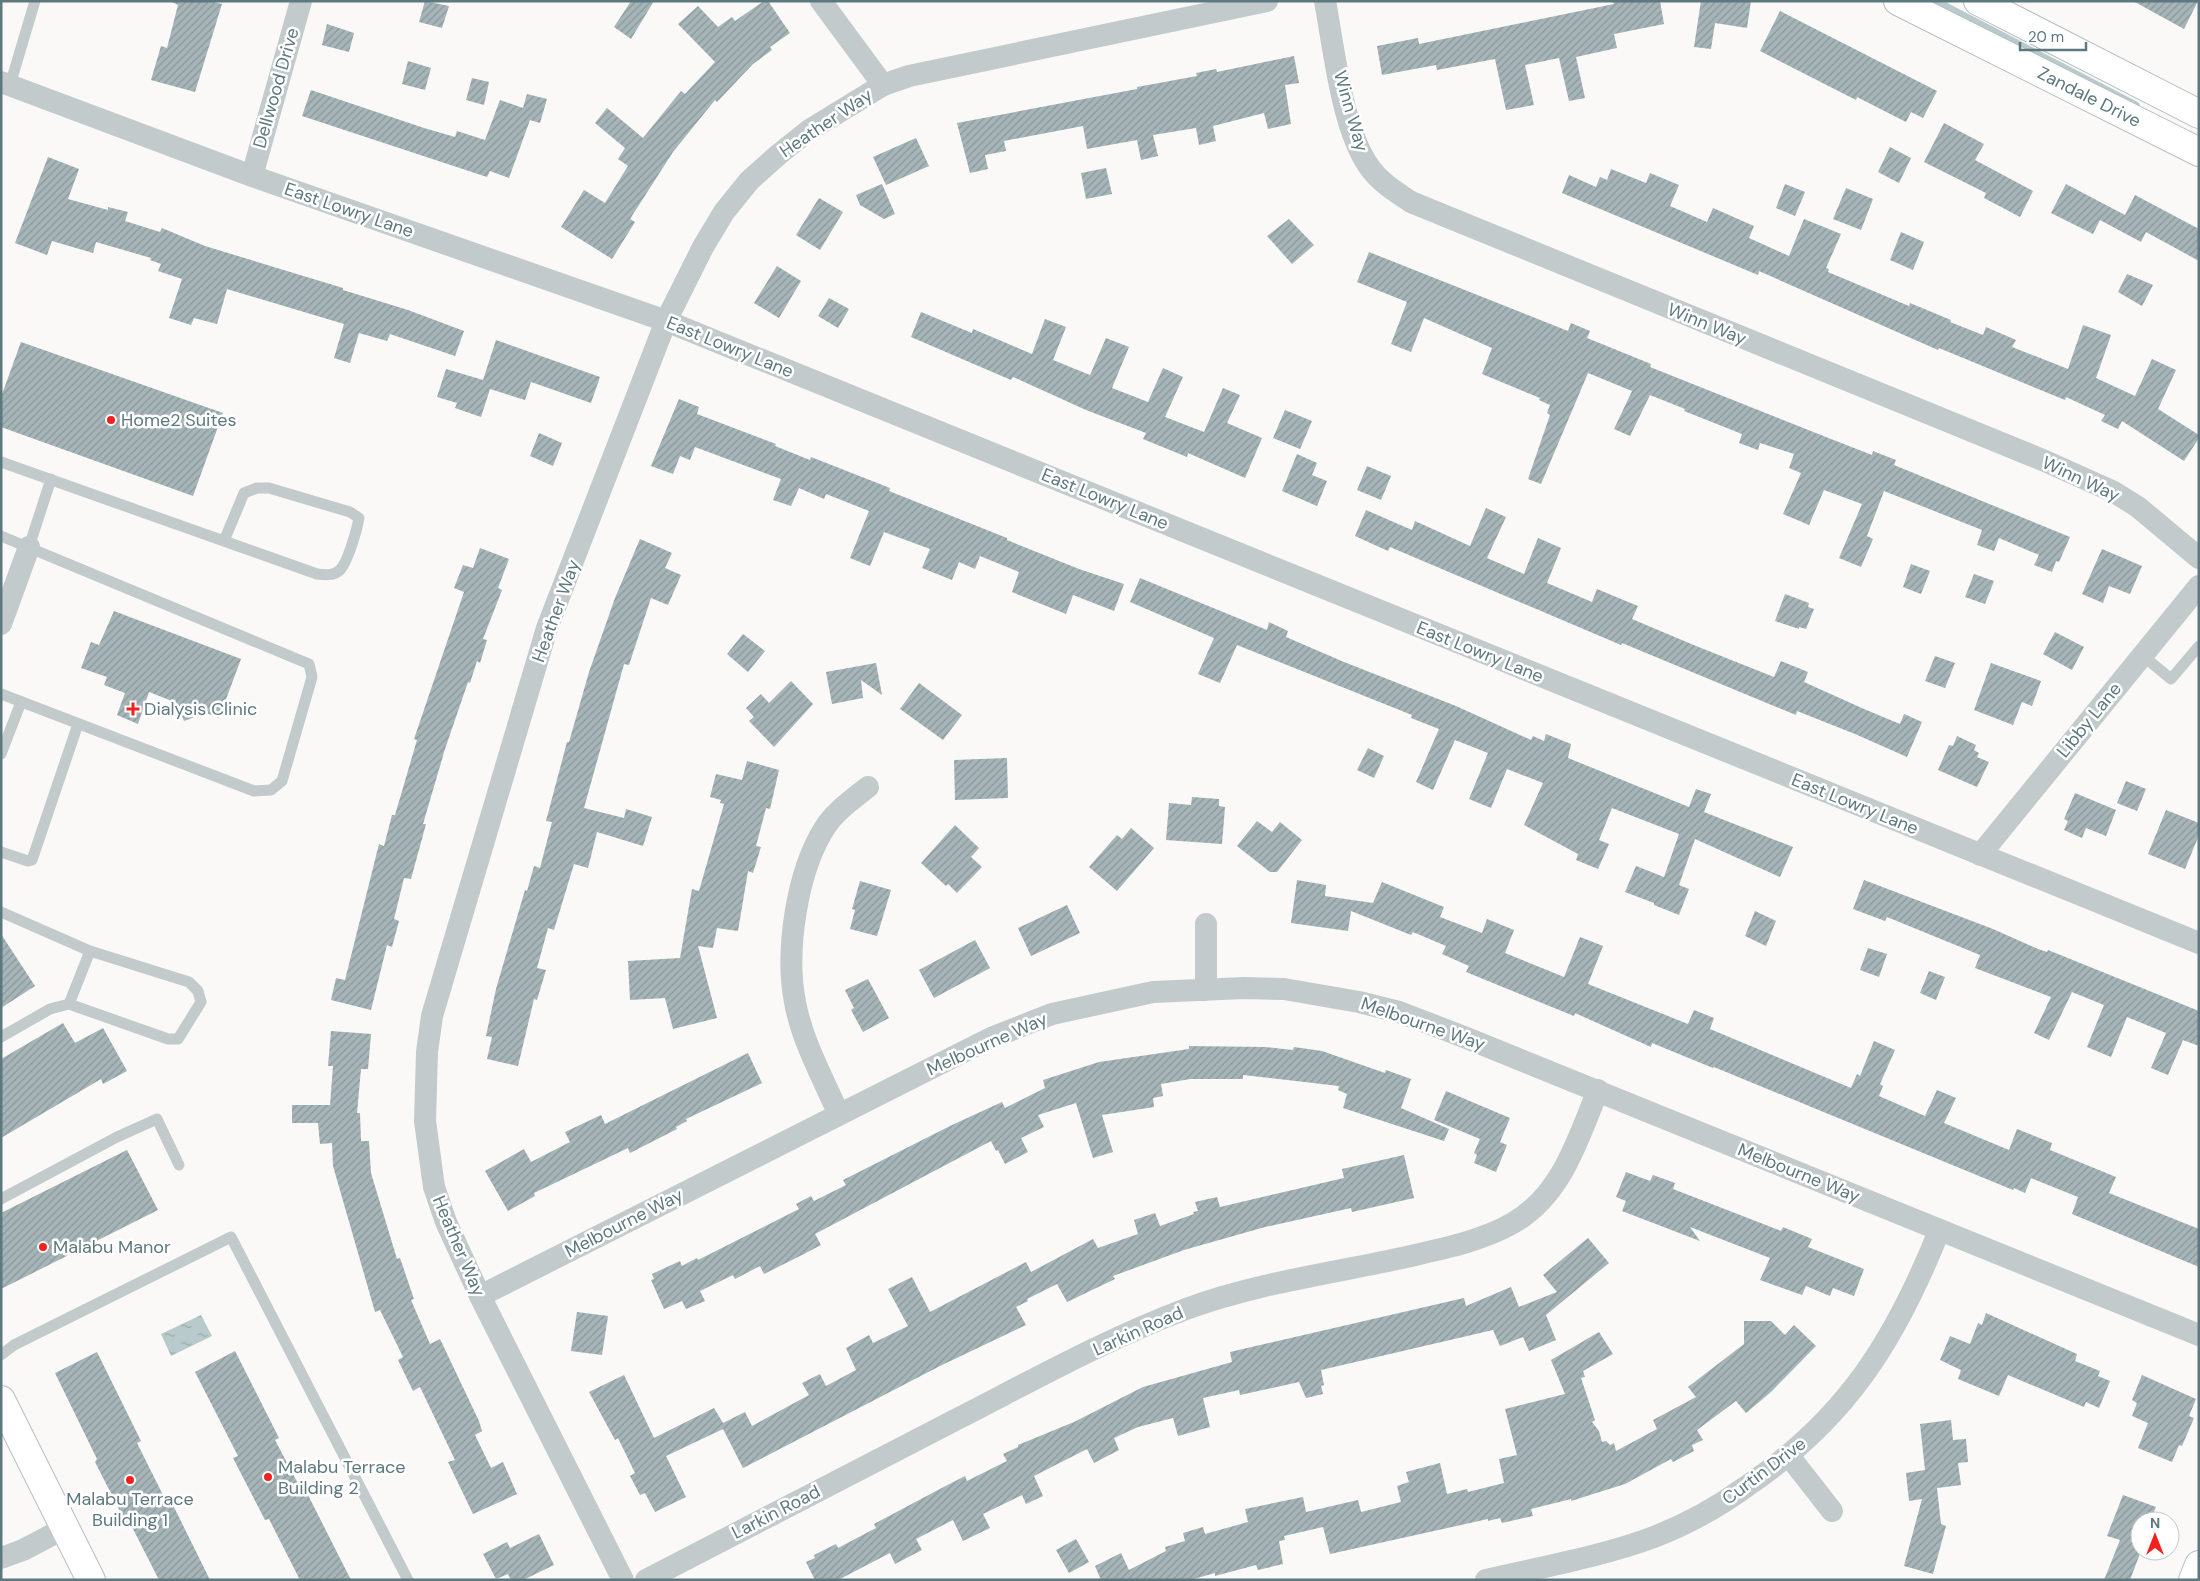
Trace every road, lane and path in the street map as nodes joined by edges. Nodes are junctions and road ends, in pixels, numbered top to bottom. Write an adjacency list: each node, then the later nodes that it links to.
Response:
1 (36, 1): 8 (lane)
2 (301, 1): 12 (street, Dellwood Drive)
3 (821, 1): 9 (street)
4 (1267, 1): 9 (street, Heather Way)
5 (1325, 1): 19 (street, Winn Way)
6 (1898, 1): 11 (street, Zandale Drive)
7 (1978, 1): 10 (street, Zandale Drive)
8 (6, 84): 12 (street, East Lowry Lane)
9 (883, 85): 13 (street, Heather Way)
10 (2199, 114)
11 (2199, 152)
12 (252, 176): 13 (street, East Lowry Lane)
13 (666, 321): 30 (street, East Lowry Lane); 43 (street, Heather Way)
14 (1, 462): 15 (lane)
15 (51, 480): 17 (lane); 18 (lane)
16 (1, 536): 18 (lane)
17 (224, 541): 17 (lane)
18 (29, 548): 21 (street); 26 (lane)
19 (2199, 558)
20 (2199, 586): 23 (street, Libby Lane)
21 (2, 617)
22 (2199, 646): 23 (lane)
23 (2142, 655): 30 (street, Libby Lane)
24 (1, 694): 25 (lane)
25 (21, 702): 26 (lane); 27 (lane)
26 (78, 724): 29 (lane)
27 (1, 754)
28 (868, 787): 39 (street)
29 (1, 852)
30 (1980, 855): 33 (street, East Lowry Lane)
31 (1, 912): 34 (lane)
32 (1206, 924): 35 (street)
33 (2199, 943)
34 (90, 951): 36 (lane); 36 (lane)
35 (1206, 990): 38 (street, Melbourne Way); 39 (street, Melbourne Way)
36 (70, 1004): 37 (lane)
37 (1, 1037)
38 (1598, 1090): 42 (street, Melbourne Way); 55 (street, Larkin Road)
39 (839, 1115): 43 (street, Melbourne Way)
40 (179, 1165): 41 (lane)
41 (1, 1199)
42 (1939, 1231): 44 (street, Melbourne Way); 47 (street, Curtin Drive)
43 (480, 1296): 54 (street, Heather Way)
44 (2199, 1335)
45 (1, 1354): 53 (lane)
46 (1, 1400): 49 (street)
47 (1789, 1456): 48 (street); 56 (street, Curtin Drive)
48 (1832, 1511)
49 (65, 1528): 50 (street); 52 (street)
50 (1, 1558)
51 (2199, 1565): 57 (street)
52 (91, 1580)
53 (408, 1580)
54 (623, 1580)
55 (646, 1580)
56 (1486, 1580)
57 (2193, 1580)

